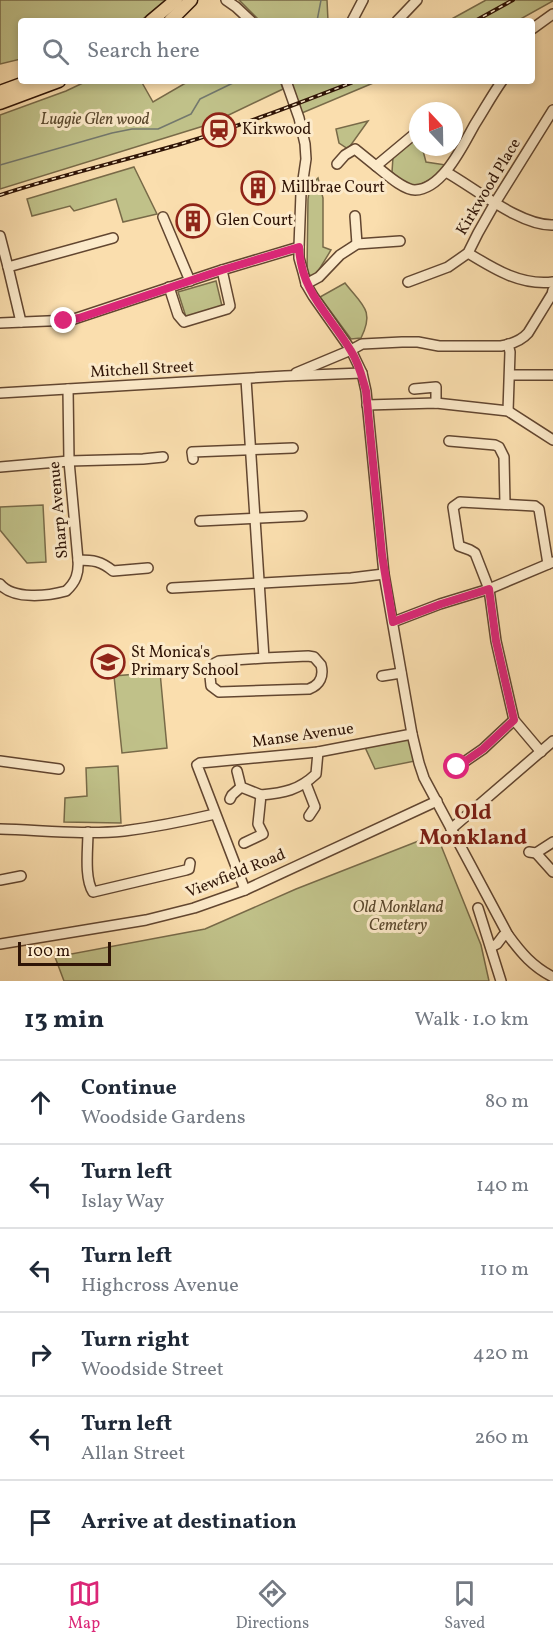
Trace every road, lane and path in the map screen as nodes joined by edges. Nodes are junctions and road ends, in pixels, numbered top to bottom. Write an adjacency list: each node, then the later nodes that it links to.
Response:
1 (176, 0): 7 (main road)
2 (191, 0): 8 (main road)
3 (226, 0): 9 (street)
4 (363, 0): 10 (street)
5 (417, 0): 11 (street)
6 (553, 14): 12 (street)
7 (155, 18)
8 (173, 18)
9 (248, 18)
10 (357, 18)
11 (400, 18)
12 (535, 27)
13 (22, 84): 17 (main road)
14 (51, 84): 18 (main road)
15 (287, 84): 32 (street)
16 (500, 84): 23 (street)
17 (0, 92)
18 (0, 103)
19 (553, 110): 24 (street, Kirkwood Place)
20 (409, 138): 22 (street)
21 (337, 164): 22 (street)
22 (376, 166): 23 (street)
23 (446, 171): 24 (street)
24 (495, 203): 27 (street); 33 (street, Kirkwood Place)
25 (355, 216): 31 (street)
26 (163, 217): 36 (street)
27 (553, 225)
28 (0, 236): 34 (street)
29 (113, 238): 34 (street)
30 (400, 241): 31 (street)
31 (357, 244): 38 (street)
32 (299, 247): 35 (street); 38 (street)
33 (468, 253): 37 (street, Kirkwood Place); 39 (street)
34 (8, 267): 41 (street)
35 (222, 270): 36 (street); 40 (street)
36 (190, 280): 40 (street)
37 (408, 282)
38 (306, 284): 44 (street)
39 (553, 286): 43 (street)
40 (169, 287): 41 (street)
41 (21, 322): 42 (street)
42 (0, 324)
43 (508, 344): 44 (street, Mitchell Street); 46 (street)
44 (351, 350): 45 (street); 48 (street, Mitchell Street)
45 (362, 373): 48 (street, Mitchell Street); 54 (street)
46 (510, 375): 47 (street); 55 (street)
47 (553, 375)
48 (285, 376): 49 (street, Mitchell Street)
49 (246, 379): 50 (street, Mitchell Street); 59 (street)
50 (68, 389): 52 (street, Mitchell Street); 62 (street, Sharp Avenue)
51 (414, 389): 53 (street)
52 (0, 393)
53 (436, 403): 54 (street); 55 (street)
54 (367, 405): 72 (street)
55 (508, 411): 56 (street)
56 (553, 440)
57 (449, 441): 64 (street)
58 (293, 448): 59 (street)
59 (251, 450): 61 (street); 66 (street)
60 (163, 457): 62 (street)
61 (193, 459)
62 (69, 461): 63 (street); 68 (street, Sharp Avenue)
63 (0, 467)
64 (505, 504): 69 (street); 77 (street)
65 (303, 516): 66 (street)
66 (256, 517): 67 (street); 75 (street)
67 (200, 521)
68 (78, 560): 71 (street); 74 (street, Sharp Avenue)
69 (551, 563): 77 (street)
70 (148, 568): 71 (street)
71 (112, 571): 73 (street)
72 (384, 574): 75 (street); 78 (street)
73 (113, 581)
74 (0, 584)
75 (259, 584): 76 (street); 79 (street)
76 (172, 588)
77 (489, 589): 78 (street); 82 (street)
78 (393, 622): 80 (street)
79 (264, 658): 79 (street)
80 (401, 673): 81 (street); 83 (street)
81 (382, 676)
82 (514, 720): 84 (street); 87 (street)
83 (412, 734): 85 (street, Manse Avenue); 94 (street)
84 (549, 746): 98 (street)
85 (318, 752): 90 (street); 95 (street, Manse Avenue)
86 (0, 761): 88 (street)
87 (457, 767)
88 (59, 769)
89 (237, 771): 91 (street)
90 (306, 784): 92 (street); 96 (street)
91 (241, 788): 92 (street); 93 (street)
92 (261, 795): 101 (street)
93 (230, 799)
94 (437, 801): 98 (street); 106 (street, Viewfield Road)
95 (215, 814): 99 (street); 106 (street)
96 (309, 816)
97 (0, 829): 99 (street)
98 (452, 829): 108 (street)
99 (88, 832): 102 (street)
100 (553, 842): 103 (street)
101 (244, 843)
102 (190, 863)
103 (553, 872)
104 (21, 876): 105 (street)
105 (0, 880)
106 (245, 890): 109 (street, Viewfield Road)
107 (478, 908): 110 (street)
108 (508, 935): 110 (street); 111 (street)
109 (0, 944)
110 (491, 947): 112 (street)
111 (553, 977)
112 (501, 981)

